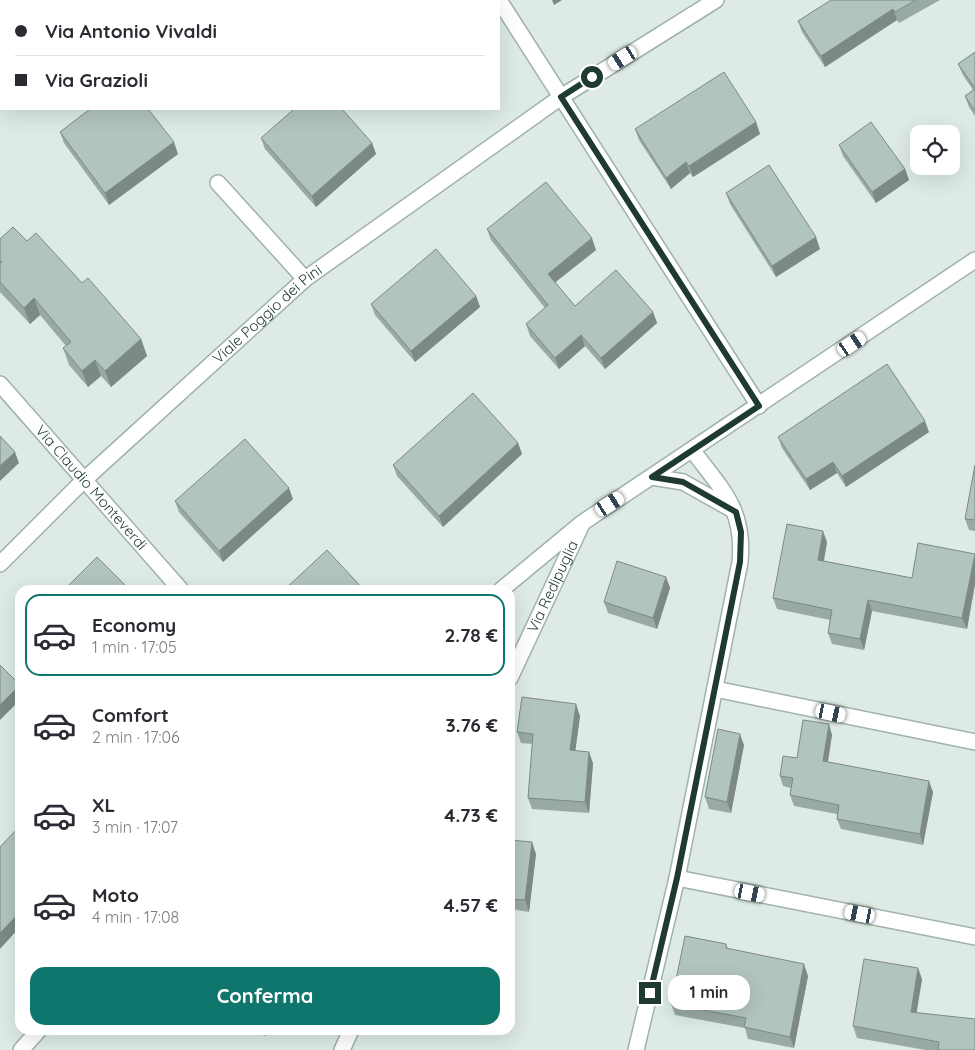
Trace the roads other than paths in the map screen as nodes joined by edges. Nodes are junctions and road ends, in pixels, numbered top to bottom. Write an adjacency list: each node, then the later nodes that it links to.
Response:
1 (716, 0): 3 (street, Viale Poggio dei Pini)
2 (500, 2): 3 (street)
3 (561, 97): 6 (street, Viale Poggio dei Pini); 8 (street)
4 (218, 183): 6 (street)
5 (975, 260): 8 (street)
6 (306, 279): 11 (street, Viale Poggio dei Pini)
7 (0, 384): 11 (street, Via Claudio Monteverdi)
8 (759, 406): 9 (street)
9 (693, 451): 10 (street); 12 (street)
10 (652, 477): 12 (street); 13 (street)
11 (84, 480): 14 (street, Viale Poggio dei Pini); 15 (street, Via Claudio Monteverdi)
12 (736, 512): 18 (street)
13 (582, 523): 16 (street); 17 (street, Via Redipuglia)
14 (0, 564)
15 (178, 585)
16 (507, 585)
17 (515, 667)
18 (715, 689): 19 (street); 20 (street)
19 (975, 742)
20 (677, 878): 21 (street); 26 (street)
21 (975, 937)
22 (34, 1035): 24 (street)
23 (349, 1035): 25 (street)
24 (21, 1050)
25 (342, 1050)
26 (636, 1050)

